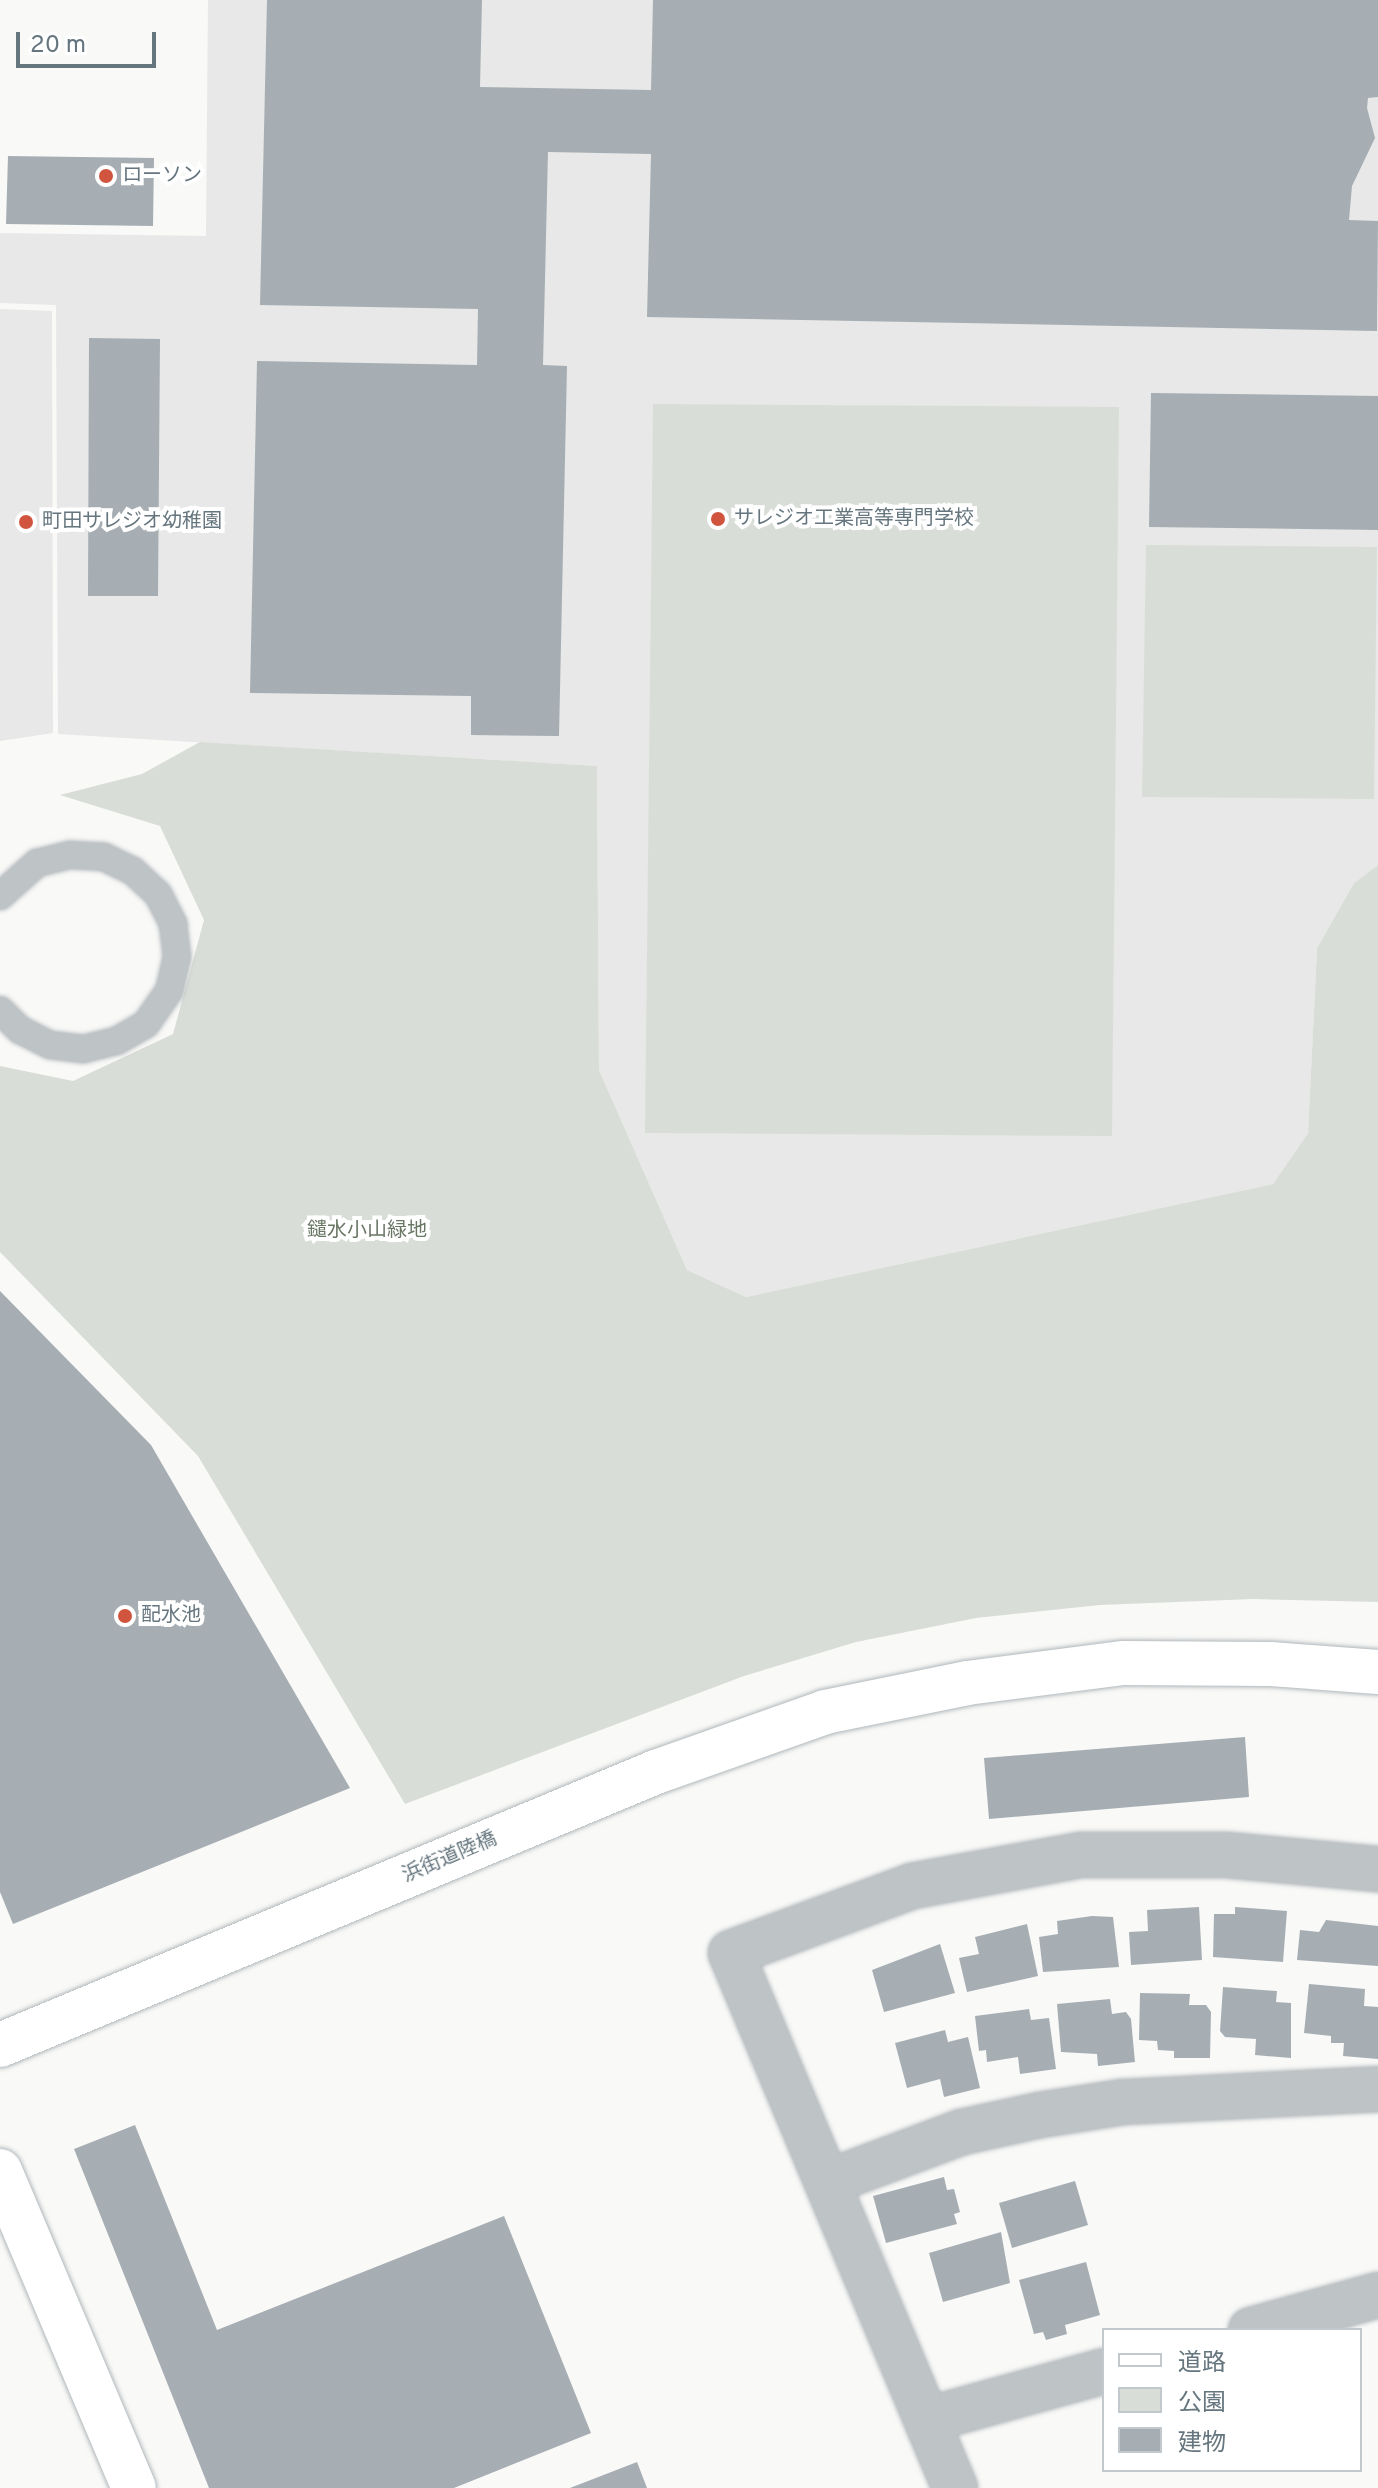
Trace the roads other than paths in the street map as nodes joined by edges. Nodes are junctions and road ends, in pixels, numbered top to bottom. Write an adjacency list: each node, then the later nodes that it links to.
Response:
1 (0, 896): 2 (lane)
2 (0, 1010)
3 (1378, 1672): 5 (street, 浜街道陸橋)
4 (1378, 1869): 8 (street)
5 (0, 2045)
6 (1378, 2089): 8 (street)
7 (0, 2171): 13 (street)
8 (831, 2181): 12 (street)
9 (1378, 2295): 10 (street)
10 (1258, 2328)
11 (1102, 2372): 12 (street)
12 (930, 2419): 14 (street)
13 (134, 2488)
14 (955, 2488)

